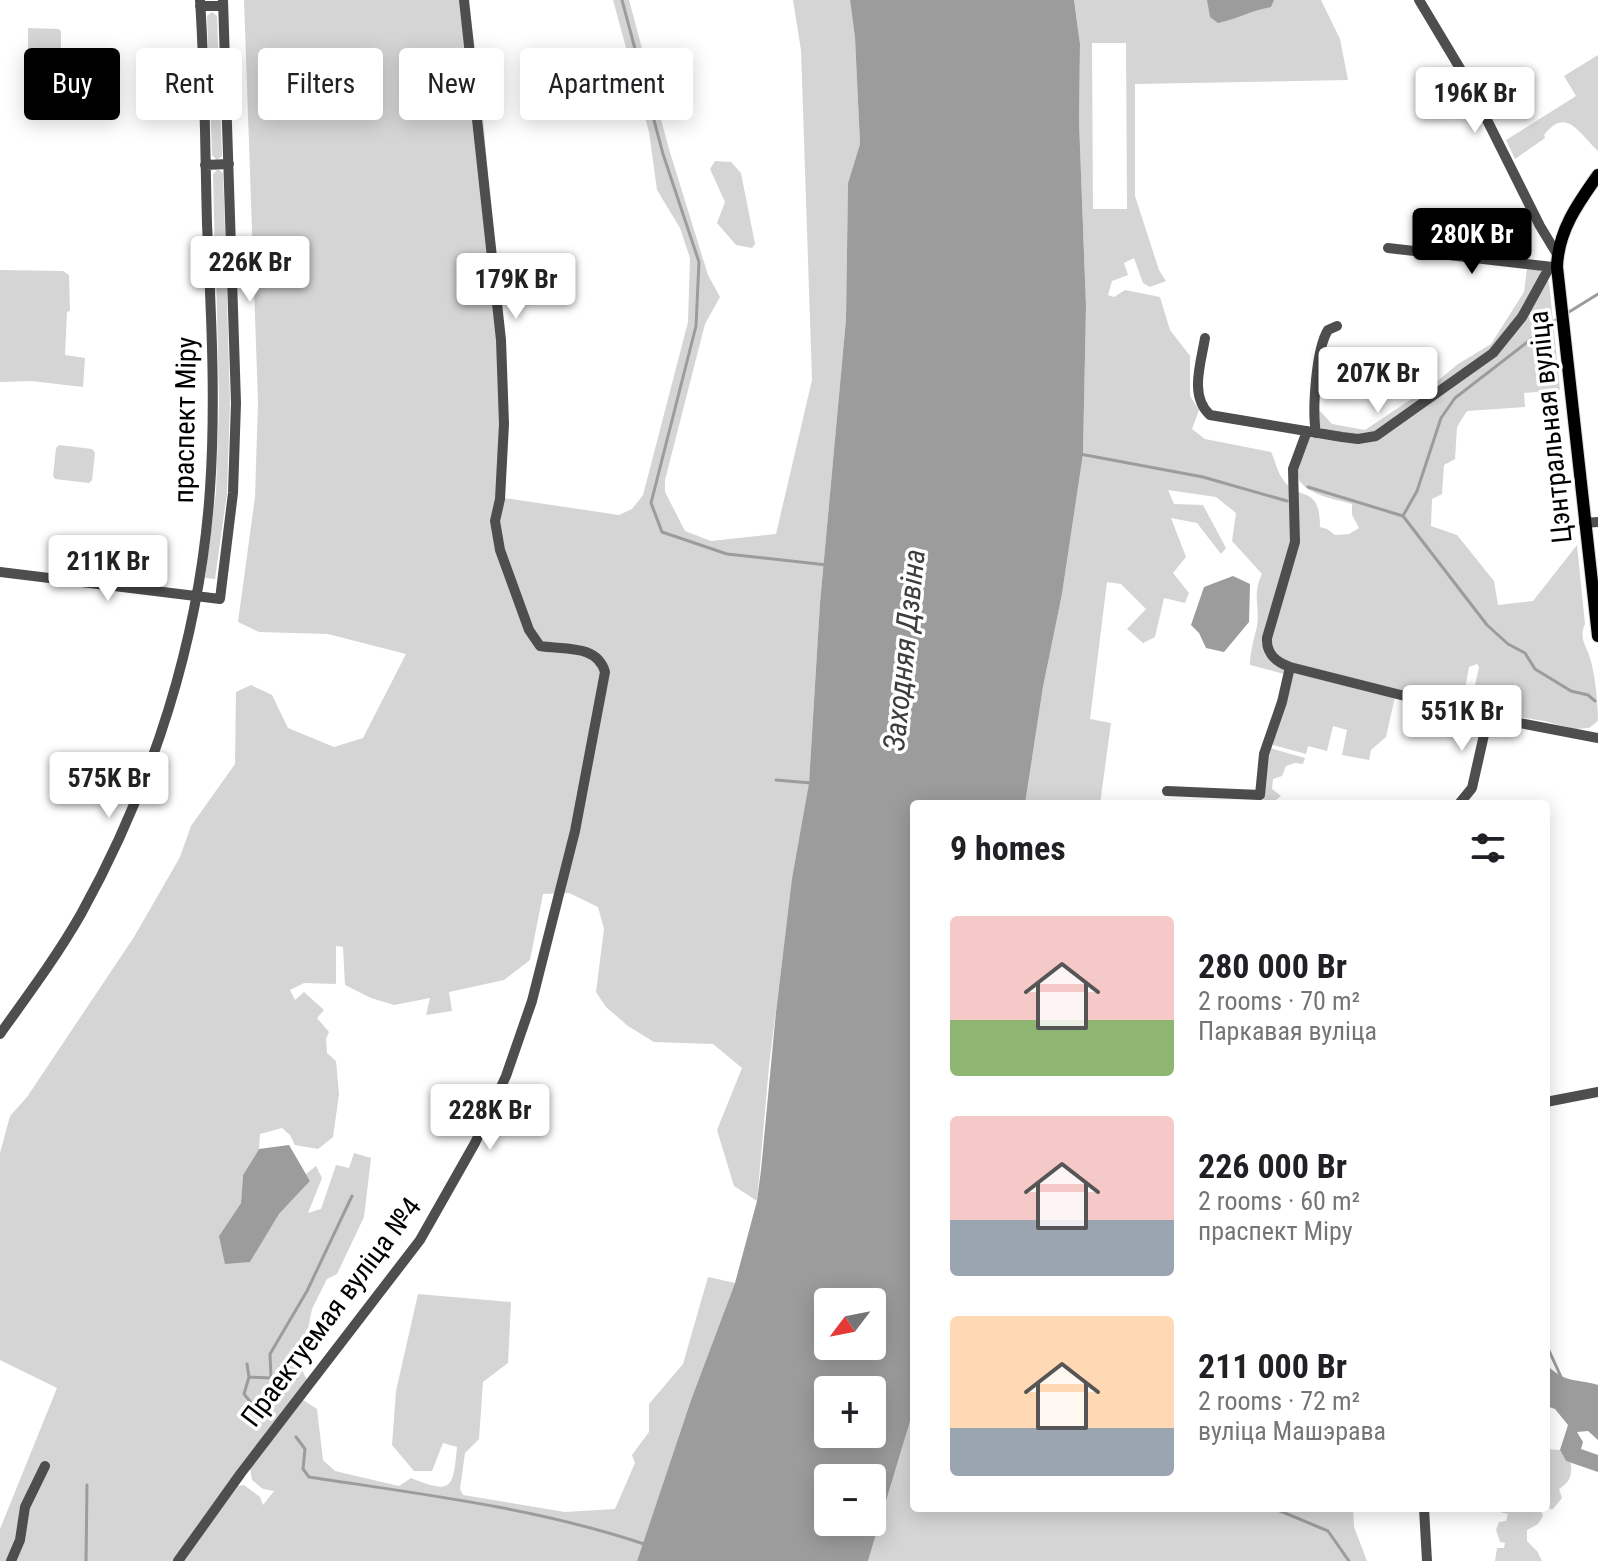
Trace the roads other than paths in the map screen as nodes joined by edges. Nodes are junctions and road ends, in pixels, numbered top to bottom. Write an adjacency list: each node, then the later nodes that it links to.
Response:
1 (464, 0): 30 (street, Праектуемая вуліца №4)
2 (1419, 0): 9 (street)
3 (200, 3): 4 (street); 6 (street, праспект Міру)
4 (223, 3): 5 (street, праспект Міру)
5 (229, 164): 6 (street); 16 (street, праспект Міру)
6 (205, 165): 16 (street, праспект Міру)
7 (1598, 175): 9 (main road, Цэнтральная вуліца)
8 (1388, 248): 9 (street)
9 (1554, 263): 12 (street); 14 (main road, Цэнтральная вуліца)
10 (1337, 326): 12 (street)
11 (1205, 338): 12 (street)
12 (1312, 432): 18 (street)
13 (1598, 522): 14 (street)
14 (1584, 523): 17 (main road, Цэнтральная вуліца)
15 (0, 572): 16 (street)
16 (197, 596): 24 (street, праспект Міру)
17 (1598, 636)
18 (1290, 667): 19 (street); 22 (street)
19 (1488, 717): 20 (street); 23 (street)
20 (1598, 738)
21 (1167, 791): 22 (street)
22 (1261, 800)
23 (1462, 800)
24 (0, 1034)
25 (1598, 1092): 26 (street)
26 (1550, 1101)
27 (45, 1466): 29 (street)
28 (1424, 1512): 31 (street)
29 (11, 1561)
30 (178, 1561)
31 (1427, 1561)

